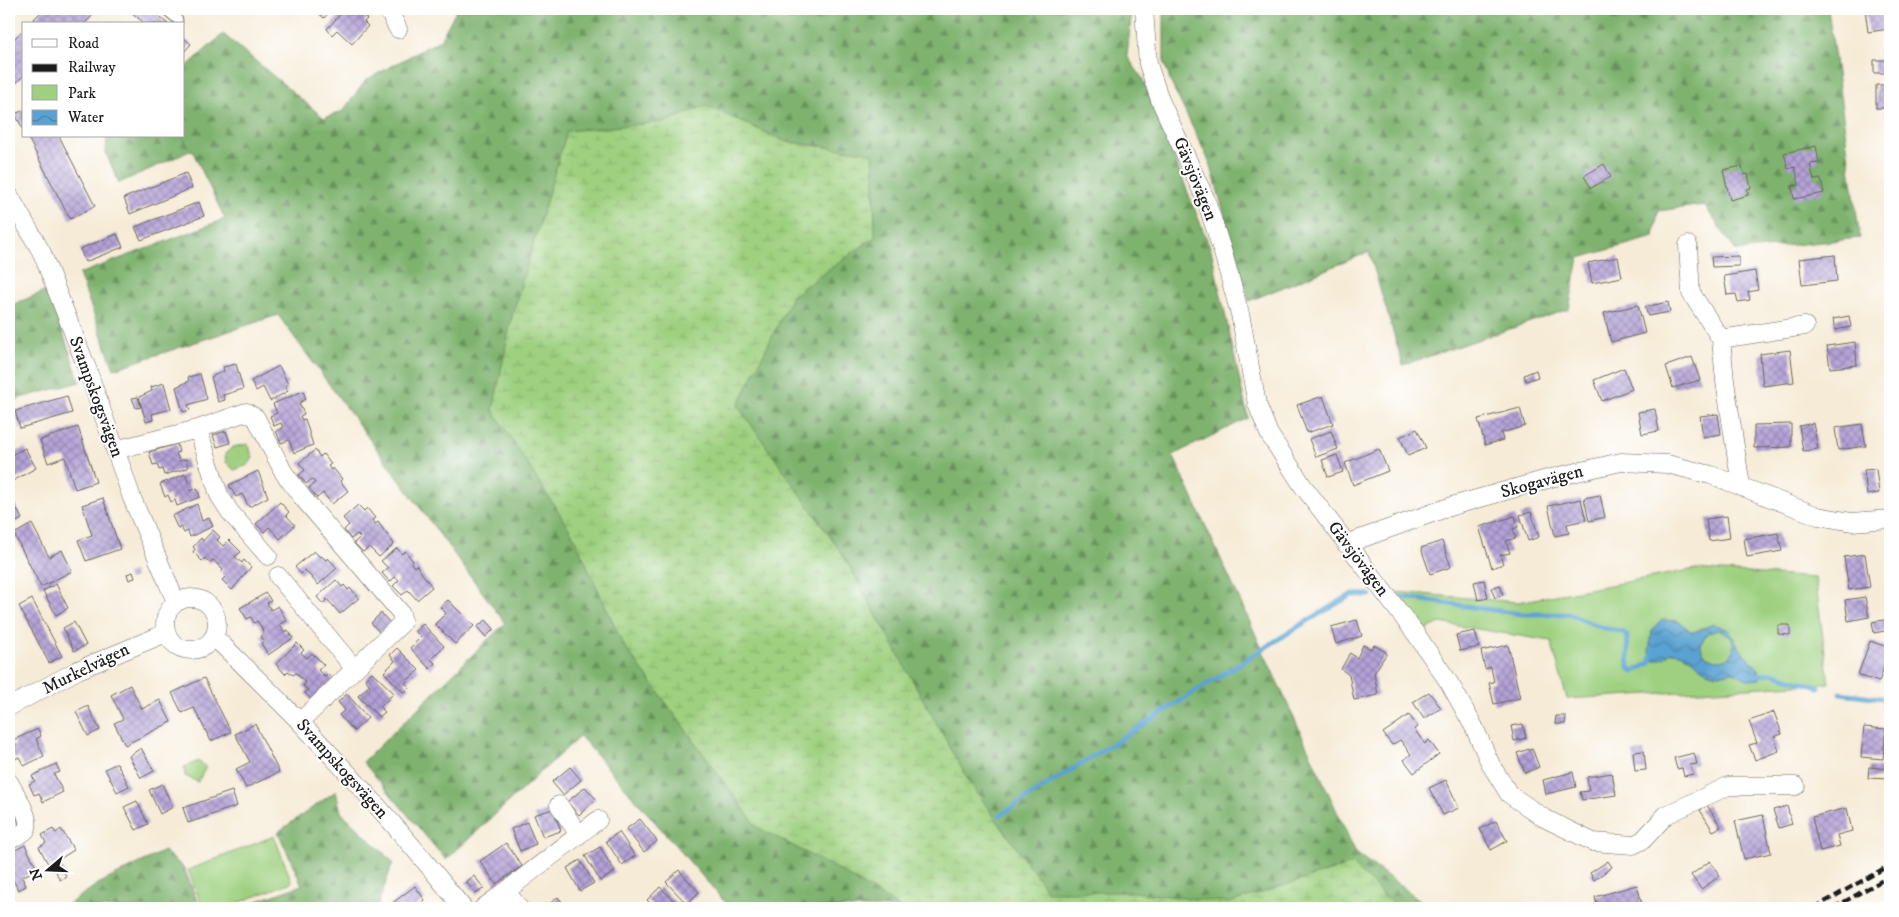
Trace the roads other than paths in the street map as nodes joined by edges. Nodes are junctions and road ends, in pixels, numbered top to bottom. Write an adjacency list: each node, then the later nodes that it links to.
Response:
1 (165, 9): 4 (lane)
2 (388, 9): 5 (street)
3 (1144, 9): 14 (street, Gävsjövägen)
4 (178, 20)
5 (398, 29)
6 (9, 195): 11 (street, Svampskogsvägen)
7 (1688, 245): 9 (street)
8 (1805, 326): 9 (street)
9 (1721, 339): 12 (street)
10 (198, 429): 11 (street); 15 (street); 20 (street)
11 (115, 450): 17 (street, Svampskogsvägen)
12 (1741, 486): 13 (street, Skogavägen); 14 (street, Skogavägen)
13 (1890, 519)
14 (1346, 544): 24 (street, Gävsjövägen)
15 (268, 556)
16 (278, 576): 20 (street)
17 (176, 602): 18 (street); 19 (street)
18 (166, 633): 19 (street); 21 (street, Murkelvägen)
19 (215, 638): 22 (street, Svampskogsvägen)
20 (354, 668): 22 (street)
21 (9, 708)
22 (300, 722): 30 (street, Svampskogsvägen)
23 (9, 782): 28 (street)
24 (1796, 786)
25 (559, 805): 27 (street)
26 (598, 820): 27 (street)
27 (579, 836): 29 (street)
28 (9, 840)
29 (506, 891): 31 (street); 32 (street)
30 (462, 908)
31 (483, 908)
32 (519, 908)

